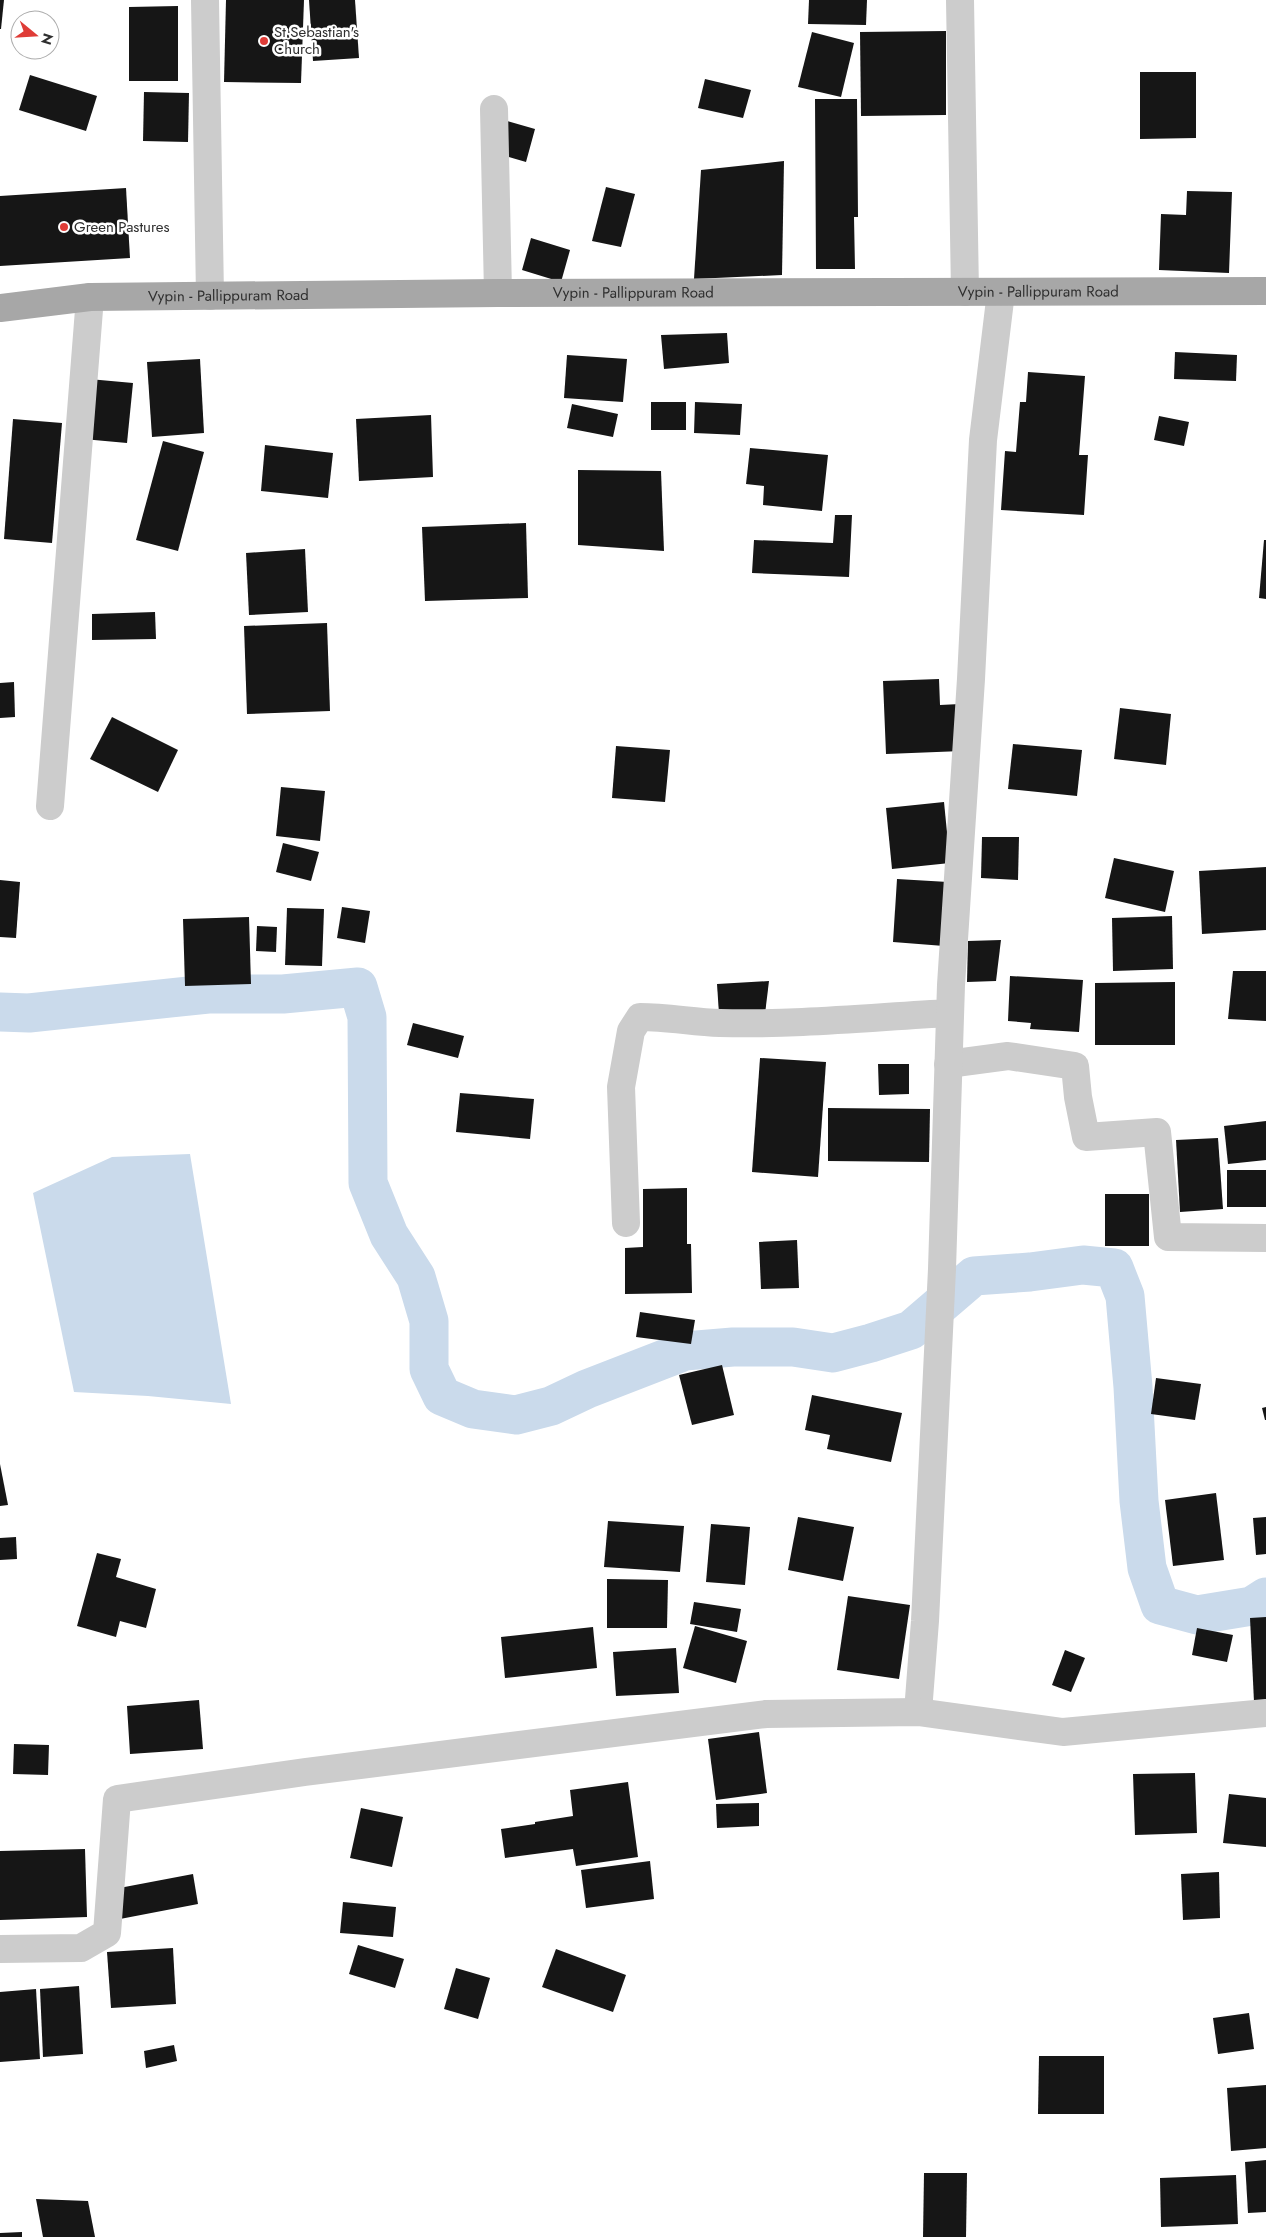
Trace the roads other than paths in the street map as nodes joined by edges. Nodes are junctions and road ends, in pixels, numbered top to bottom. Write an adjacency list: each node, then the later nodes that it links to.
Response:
1 (204, 0): 8 (street)
2 (960, 0): 5 (street)
3 (494, 109): 7 (street)
4 (1266, 291): 6 (main road, Vypin - Pallippuram Road)
5 (965, 292): 6 (main road, Vypin - Pallippuram Road); 7 (main road, Vypin - Pallippuram Road)
6 (1001, 292): 12 (street)
7 (498, 293): 8 (main road, Vypin - Pallippuram Road)
8 (210, 296): 9 (main road, Vypin - Pallippuram Road)
9 (90, 297): 10 (main road, Vypin - Pallippuram Road); 11 (street)
10 (0, 308)
11 (50, 806)
12 (950, 1013): 13 (street); 14 (street)
13 (948, 1064): 15 (street); 16 (street)
14 (626, 1223)
15 (1266, 1238)
16 (918, 1712): 17 (street); 18 (street)
17 (1266, 1713)
18 (0, 1949)

